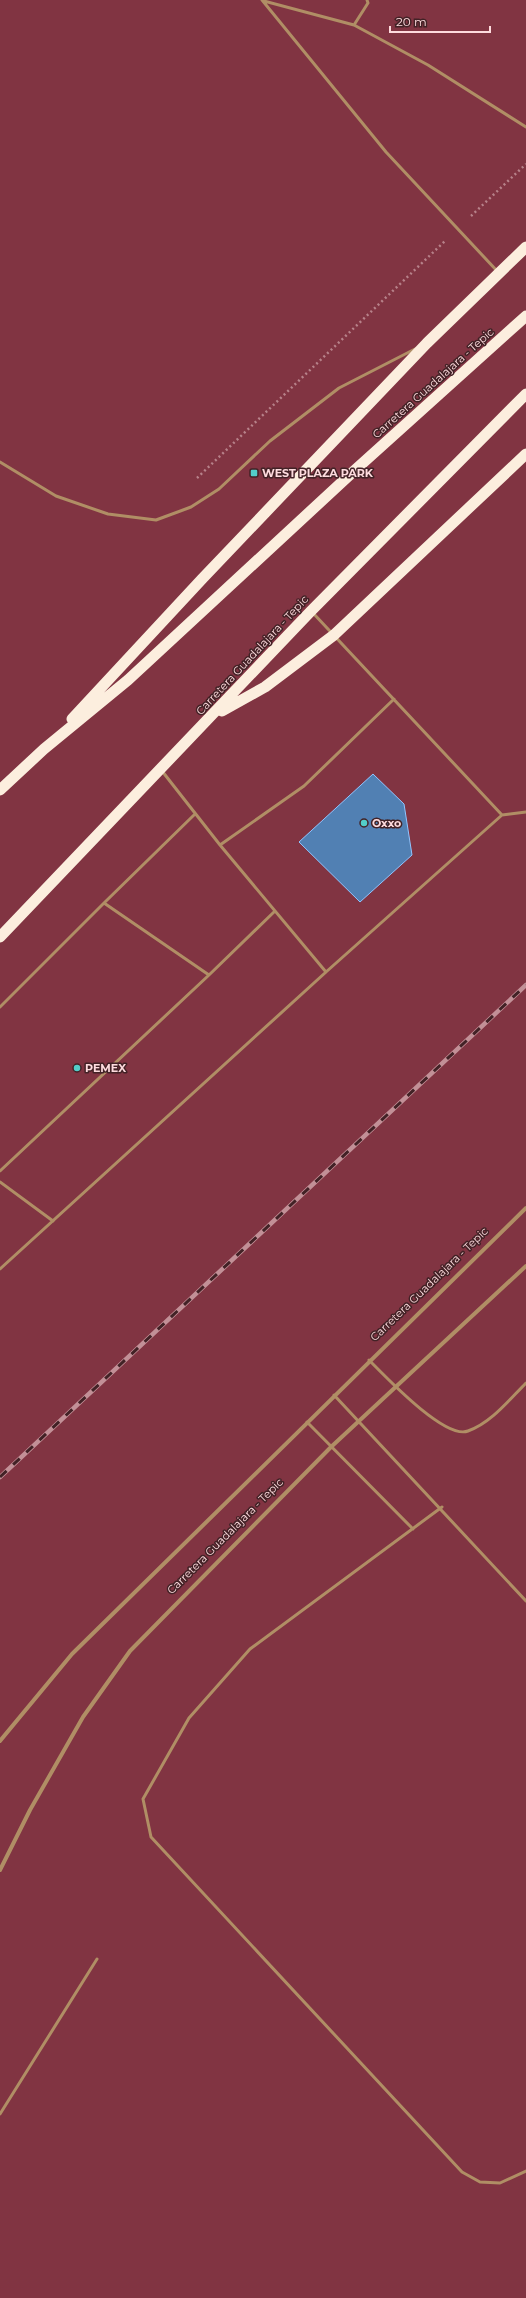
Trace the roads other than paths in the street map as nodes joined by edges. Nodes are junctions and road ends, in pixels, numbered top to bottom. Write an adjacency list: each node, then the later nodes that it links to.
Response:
1 (263, 0): 3 (lane); 6 (lane)
2 (367, 0): 3 (lane)
3 (354, 25): 4 (lane)
4 (526, 127)
5 (526, 247): 6 (highway)
6 (499, 274): 8 (highway)
7 (526, 316): 16 (highway, Carretera Guadalajara - Tepic)
8 (427, 343): 11 (lane); 16 (highway)
9 (526, 394): 12 (highway, Carretera Guadalajara - Tepic)
10 (526, 454): 13 (highway)
11 (0, 462)
12 (311, 611): 13 (lane); 15 (highway, Carretera Guadalajara - Tepic)
13 (334, 635): 14 (lane); 15 (highway)
14 (394, 699): 21 (lane); 22 (lane)
15 (212, 716): 17 (highway, Carretera Guadalajara - Tepic)
16 (44, 749): 18 (highway, Carretera Guadalajara - Tepic)
17 (161, 769): 20 (lane); 25 (highway, Carretera Guadalajara - Tepic)
18 (0, 790)
19 (526, 812): 21 (lane)
20 (195, 814): 22 (lane); 23 (lane)
21 (502, 815): 26 (lane)
22 (220, 845): 24 (lane)
23 (104, 903): 27 (lane); 28 (lane)
24 (275, 911): 26 (lane); 27 (lane)
25 (0, 937)
26 (326, 972): 32 (lane)
27 (209, 975): 29 (lane)
28 (0, 1007)
29 (0, 1171)
30 (0, 1182): 32 (lane)
31 (526, 1208): 35 (street, Carretera Guadalajara - Tepic)
32 (53, 1221): 34 (lane)
33 (526, 1266): 37 (street, Carretera Guadalajara - Tepic)
34 (0, 1269)
35 (369, 1360): 37 (lane); 38 (street, Carretera Guadalajara - Tepic)
36 (526, 1383): 37 (lane)
37 (396, 1386): 39 (street, Carretera Guadalajara - Tepic)
38 (334, 1394): 39 (lane); 40 (street, Carretera Guadalajara - Tepic)
39 (359, 1421): 41 (street, Carretera Guadalajara - Tepic); 42 (lane)
40 (307, 1422): 41 (lane); 45 (street, Carretera Guadalajara - Tepic)
41 (331, 1447): 43 (lane); 46 (street, Carretera Guadalajara - Tepic)
42 (442, 1507): 43 (lane); 44 (lane)
43 (413, 1529): 49 (lane)
44 (526, 1601)
45 (0, 1741)
46 (0, 1870)
47 (97, 1959): 48 (lane)
48 (0, 2114)
49 (526, 2171)

